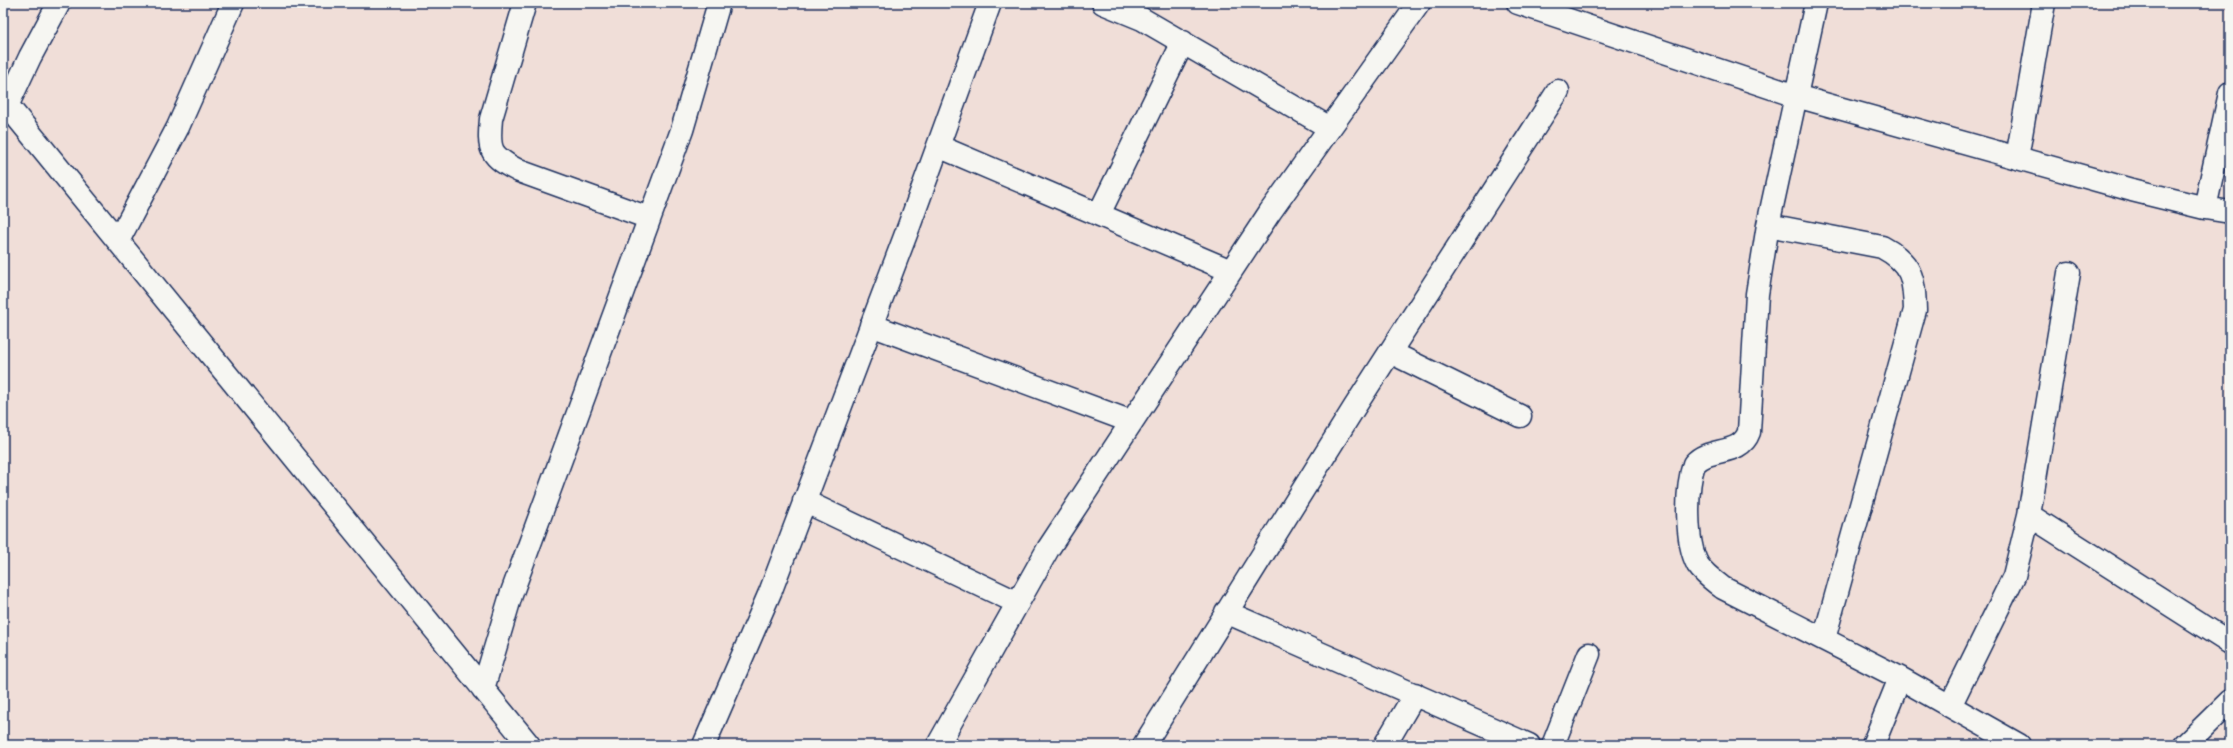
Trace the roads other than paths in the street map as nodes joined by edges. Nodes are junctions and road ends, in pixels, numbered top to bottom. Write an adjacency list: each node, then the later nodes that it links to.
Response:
1 (59, 3): 15 (street)
2 (233, 3): 24 (street)
3 (525, 3): 22 (street)
4 (719, 3): 22 (street)
5 (990, 3): 17 (street)
6 (1103, 3): 11 (street)
7 (1419, 3): 16 (street)
8 (1518, 3): 14 (street)
9 (1816, 3): 14 (street)
10 (2044, 3): 18 (street)
11 (1183, 42): 16 (street); 21 (street)
12 (1558, 91): 28 (street)
13 (2230, 92): 19 (street)
14 (1796, 96): 18 (street); 23 (street)
15 (5, 103): 24 (street)
16 (1330, 128): 25 (street)
17 (938, 146): 21 (street); 27 (street)
18 (2017, 158): 19 (street)
19 (2205, 208): 20 (street)
20 (2230, 212)
21 (1099, 214): 25 (street)
22 (649, 218): 39 (street)
23 (1768, 225): 35 (street); 35 (street)
24 (118, 241): 39 (street)
25 (1231, 270): 30 (street)
26 (2069, 273): 32 (street)
27 (871, 325): 30 (street); 31 (street)
28 (1390, 352): 29 (street); 34 (street)
29 (1520, 416)
30 (1132, 422): 33 (street)
31 (804, 500): 33 (street); 44 (street)
32 (2030, 515): 36 (street); 42 (street)
33 (1018, 603): 45 (street)
34 (1226, 612): 40 (street); 46 (street)
35 (1824, 639): 38 (street)
36 (2230, 643)
37 (1590, 654): 49 (street)
38 (1900, 678): 42 (street); 50 (street)
39 (483, 689): 43 (street)
40 (1415, 694): 47 (street); 48 (street)
41 (2230, 701): 52 (street)
42 (1950, 706): 51 (street)
43 (529, 745)
44 (704, 745)
45 (938, 745)
46 (1144, 745)
47 (1385, 745)
48 (1529, 745)
49 (1553, 745)
50 (1873, 745)
51 (2019, 745)
52 (2185, 745)

